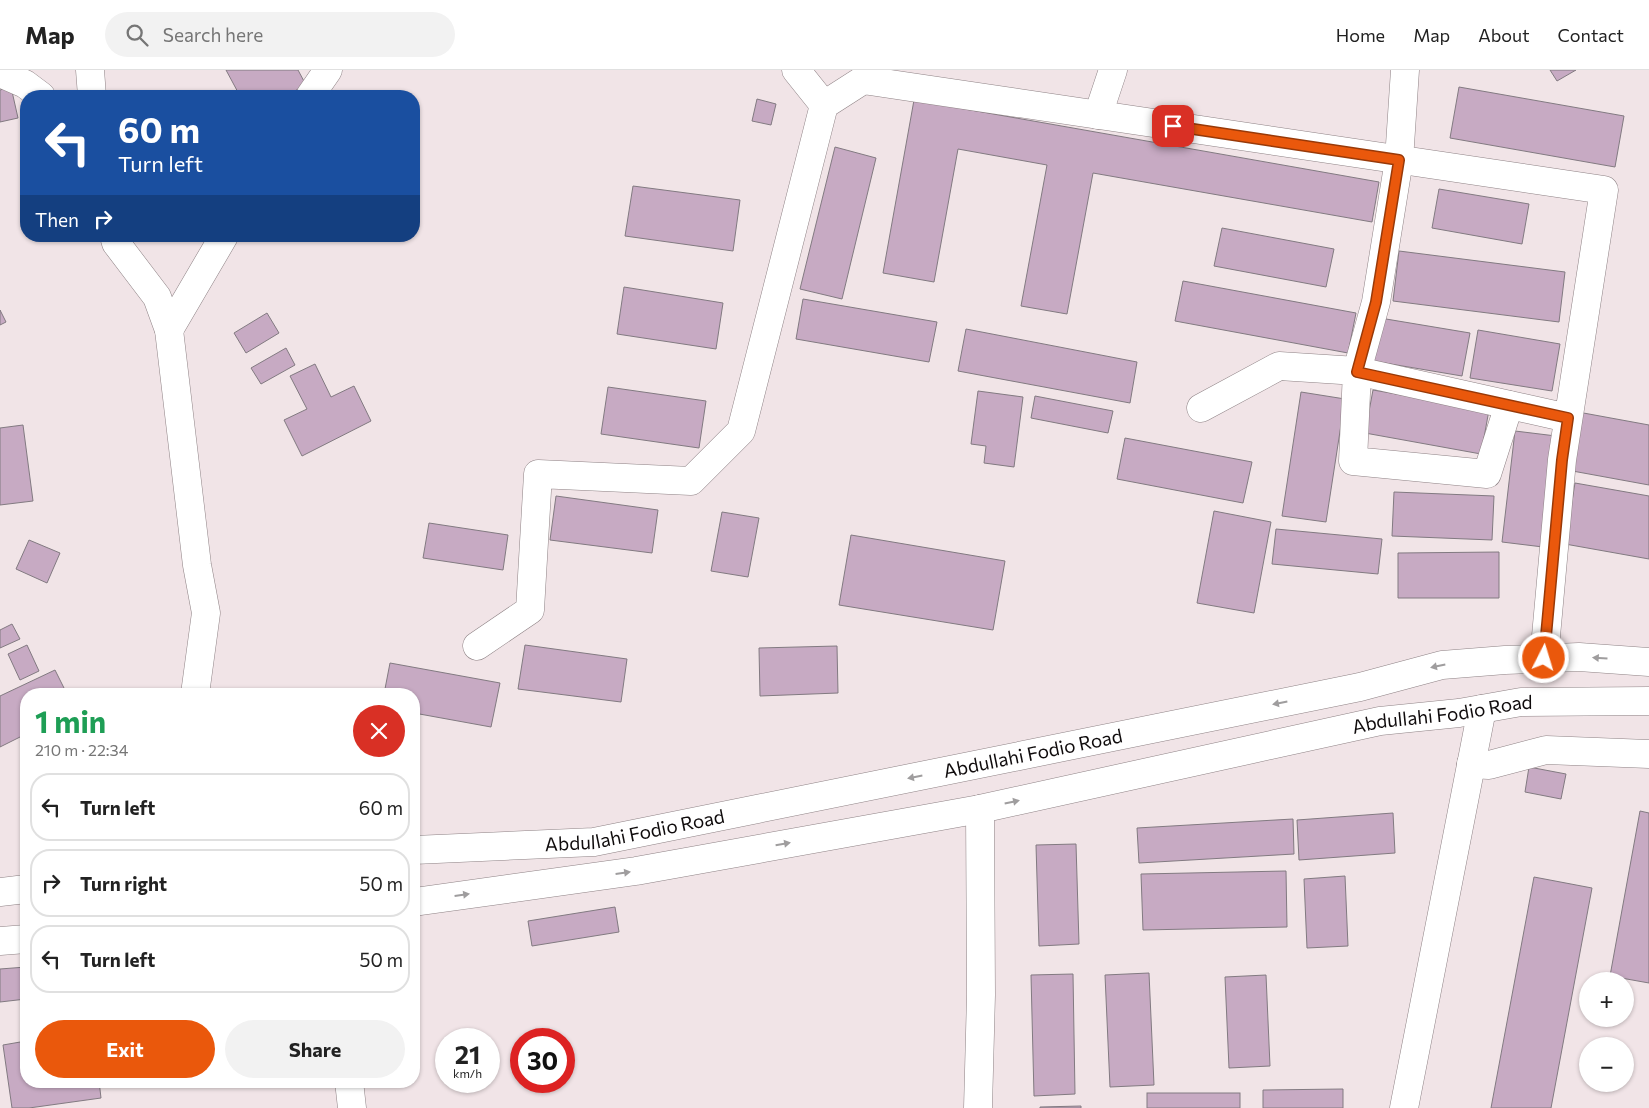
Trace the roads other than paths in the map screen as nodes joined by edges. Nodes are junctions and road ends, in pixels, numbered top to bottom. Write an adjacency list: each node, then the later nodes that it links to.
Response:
1 (90, 70): 8 (street)
2 (328, 70): 9 (street)
3 (796, 70): 10 (street)
4 (1114, 70): 11 (street)
5 (1405, 70): 12 (street)
6 (0, 73): 7 (street)
7 (33, 90)
8 (92, 90)
9 (314, 90)
10 (824, 105): 11 (street); 20 (street)
11 (1098, 115): 12 (street)
12 (1399, 160): 16 (street); 19 (street)
13 (116, 242): 15 (street)
14 (220, 242): 15 (street)
15 (169, 330): 23 (street)
16 (1357, 372): 17 (street); 17 (street); 18 (street)
17 (1509, 405): 19 (street)
18 (1201, 408)
19 (1568, 418): 21 (street)
20 (477, 646)
21 (1544, 658): 22 (street, Abdullahi Fodio Road, one-way to 21); 29 (street, Abdullahi Fodio Road, one-way to 29)
22 (1649, 662)
23 (196, 688)
24 (1649, 702): 25 (street, Abdullahi Fodio Road)
25 (1482, 709): 27 (street); 28 (street, Abdullahi Fodio Road, one-way to 25)
26 (1649, 754): 27 (street)
27 (1471, 764): 38 (street)
28 (980, 809): 32 (street, Abdullahi Fodio Road, one-way to 28); 37 (street)
29 (420, 850)
30 (20, 890): 31 (street)
31 (0, 892)
32 (420, 901)
33 (20, 939): 34 (street)
34 (0, 941)
35 (350, 1088): 36 (street)
36 (352, 1108)
37 (978, 1108)
38 (1404, 1108)

